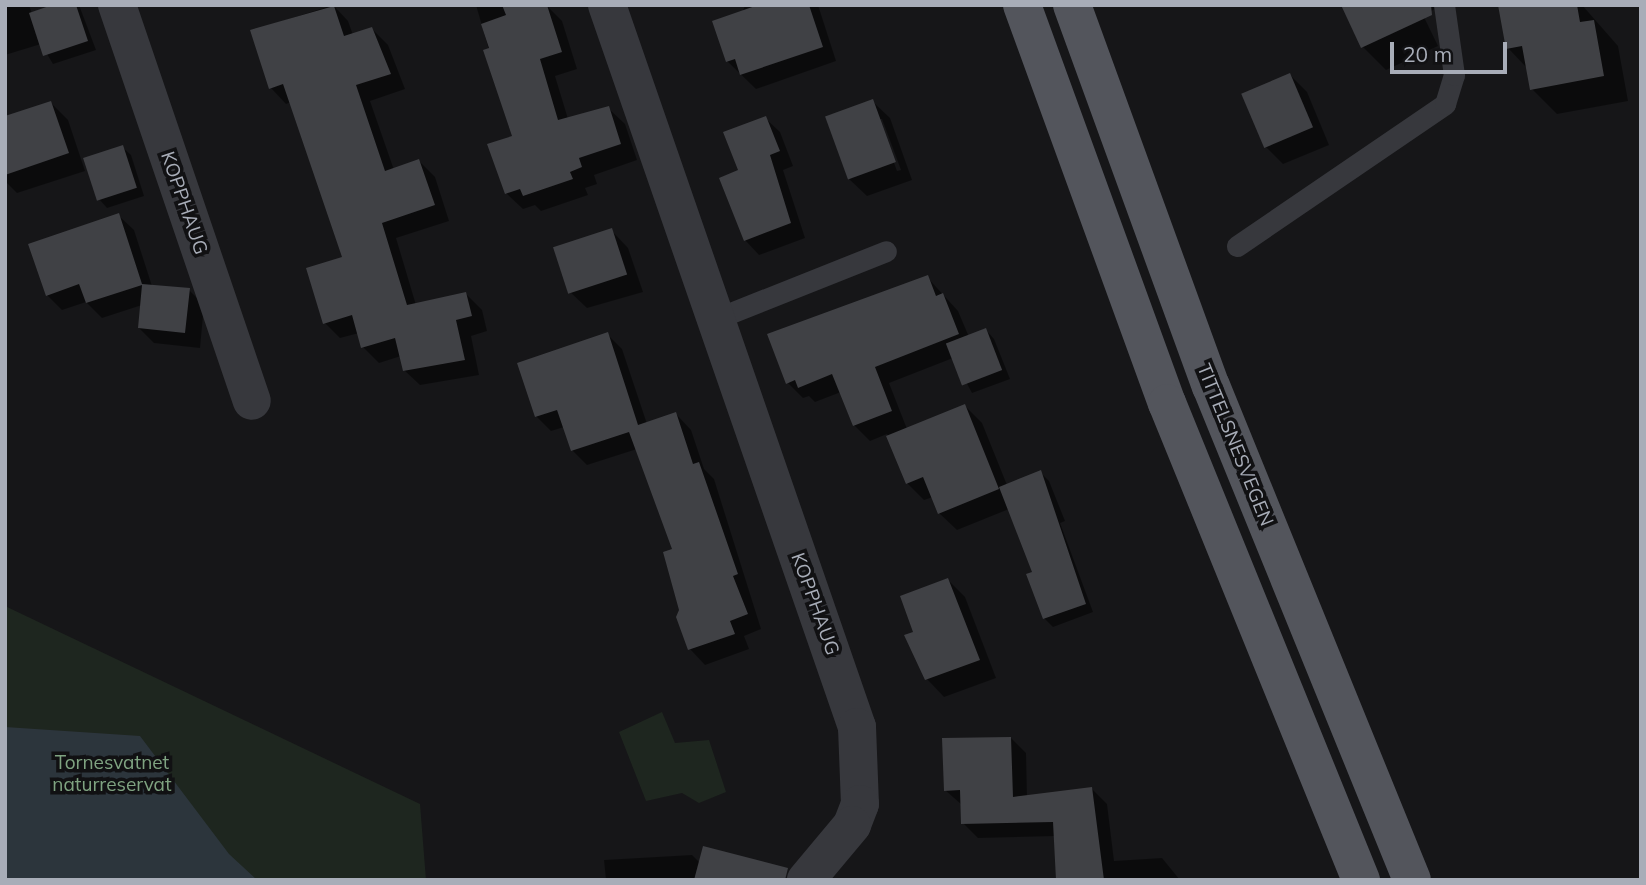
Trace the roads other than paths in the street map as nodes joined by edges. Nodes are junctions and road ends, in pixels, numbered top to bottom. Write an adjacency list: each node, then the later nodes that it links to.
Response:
1 (117, 5): 9 (street, KOPPHAUG)
2 (607, 5): 8 (street, KOPPHAUG)
3 (1022, 5): 11 (main road)
4 (1072, 5): 12 (main road, TITTELSNESVEGEN)
5 (1444, 5): 6 (lane)
6 (1237, 246)
7 (886, 251): 8 (lane)
8 (713, 320): 10 (street, KOPPHAUG)
9 (252, 401)
10 (806, 880)
11 (1361, 880)
12 (1412, 880)

